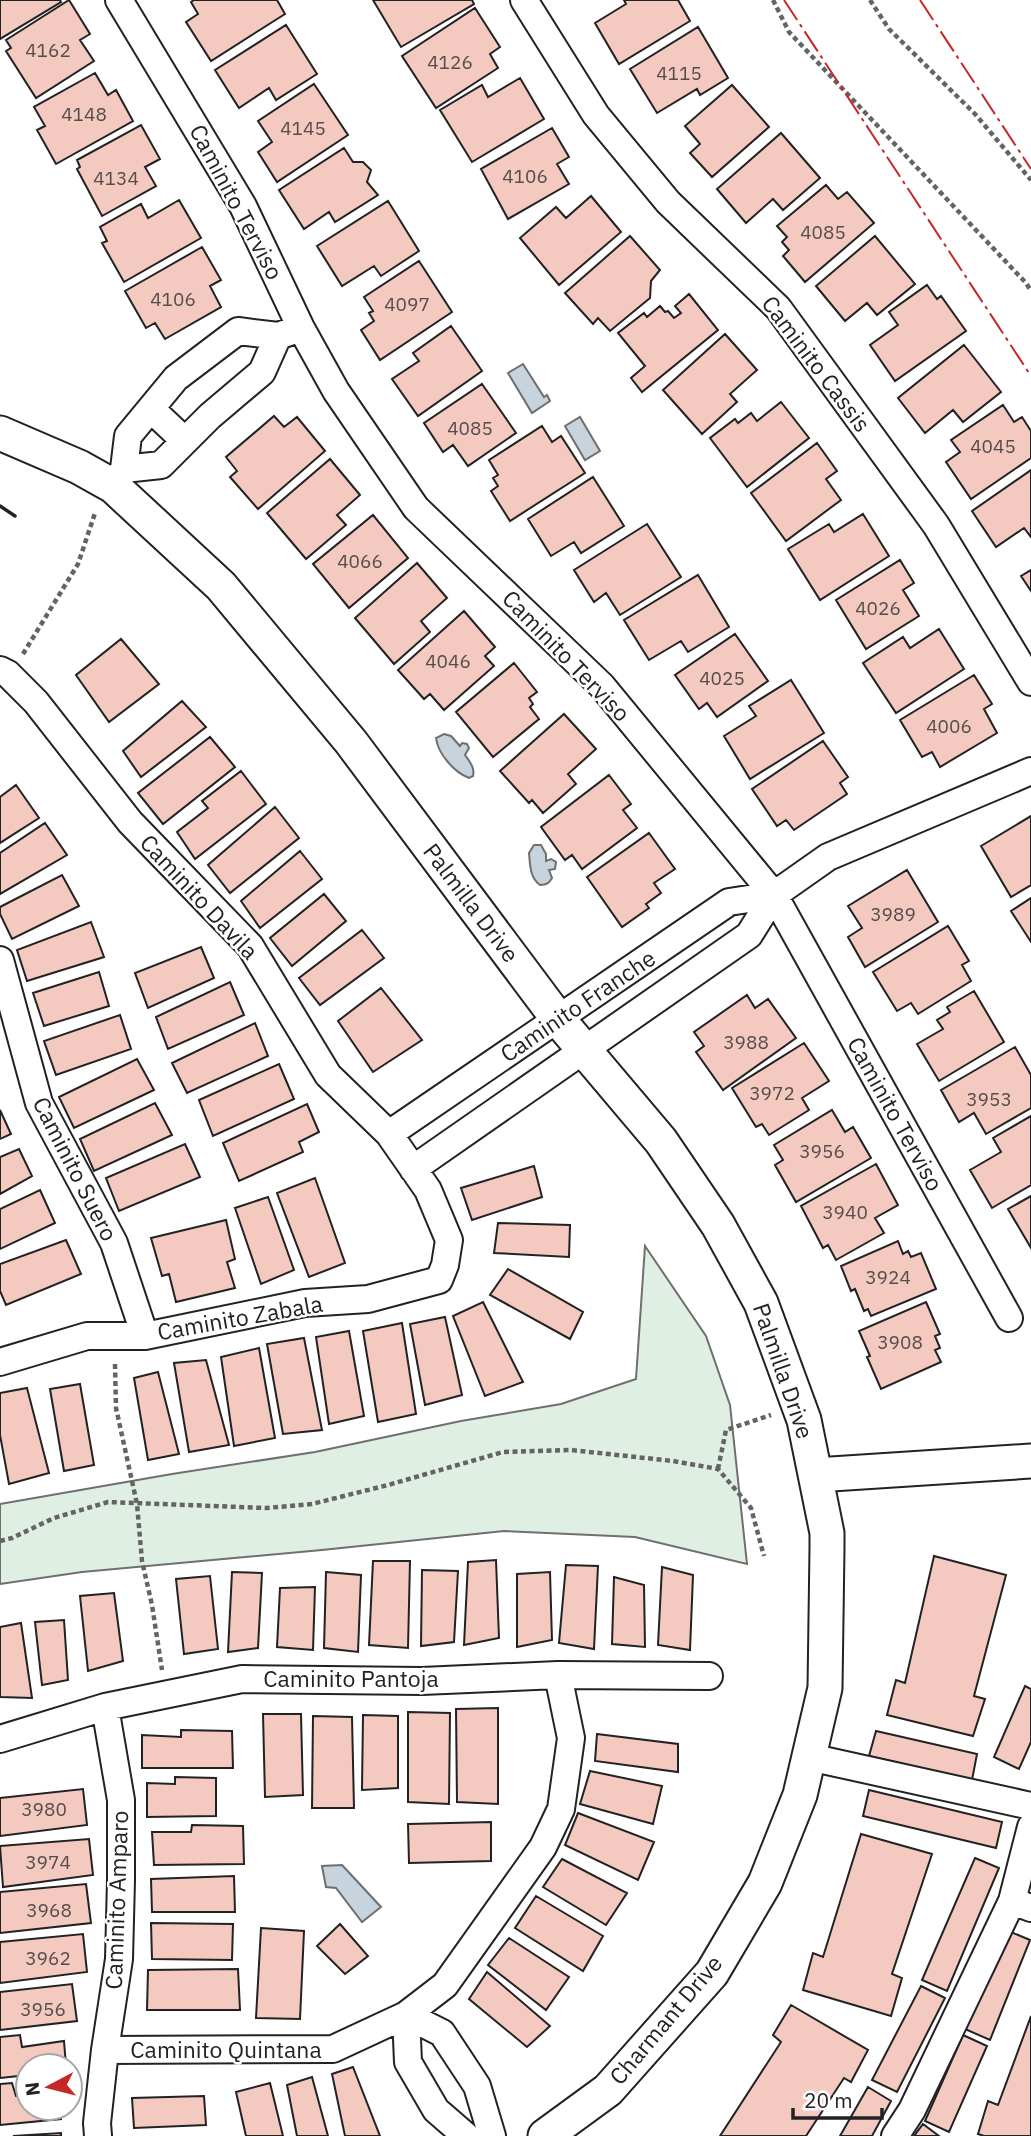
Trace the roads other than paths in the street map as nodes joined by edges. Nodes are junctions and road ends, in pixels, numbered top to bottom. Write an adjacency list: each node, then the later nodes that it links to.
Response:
1 (119, 0): 3 (street, Caminito Terviso)
2 (524, 0): 9 (street, Caminito Cassis)
3 (290, 332): 4 (street); 6 (street); 11 (street, Caminito Terviso)
4 (151, 409): 6 (street); 7 (street)
5 (0, 433): 7 (street, Palmilla Drive)
6 (185, 440): 7 (street)
7 (114, 480): 13 (street, Palmilla Drive)
8 (4, 672): 15 (street, Caminito Davila)
9 (1031, 682)
10 (1031, 771): 11 (street, Caminito Franche)
11 (774, 895): 13 (street, Caminito Franche); 14 (street, Caminito Franche); 18 (street, Caminito Terviso)
12 (0, 960): 19 (street, Caminito Suero)
13 (558, 1019): 14 (street, Palmilla Drive); 15 (street, Caminito Franche)
14 (585, 1051): 16 (street, Caminito Franche); 22 (street, Palmilla Drive)
15 (388, 1133): 16 (street, Caminito Davila)
16 (413, 1169): 17 (street, Caminito Davila)
17 (449, 1240): 19 (street, Caminito Zabala)
18 (1009, 1318)
19 (145, 1336): 20 (street, Caminito Zabala)
20 (0, 1362)
21 (1031, 1461): 22 (street)
22 (816, 1475): 27 (street, Charmant Drive)
23 (558, 1675): 24 (street, Caminito Pantoja); 25 (street, Caminito Pantoja); 31 (street, Caminito Quintana)
24 (709, 1676)
25 (105, 1707): 26 (street, Caminito Pantoja); 32 (street, Caminito Amparo)
26 (0, 1739)
27 (809, 1757): 28 (street); 36 (street, Charmant Drive)
28 (1031, 1806)
29 (1031, 1827): 30 (street)
30 (1022, 1904): 37 (street)
31 (407, 2015): 32 (street, Caminito Quintana); 34 (street); 35 (street)
32 (105, 2050): 33 (street, Caminito Amparo)
33 (98, 2136)
34 (466, 2136)
35 (492, 2136)
36 (545, 2136)
37 (895, 2136)

